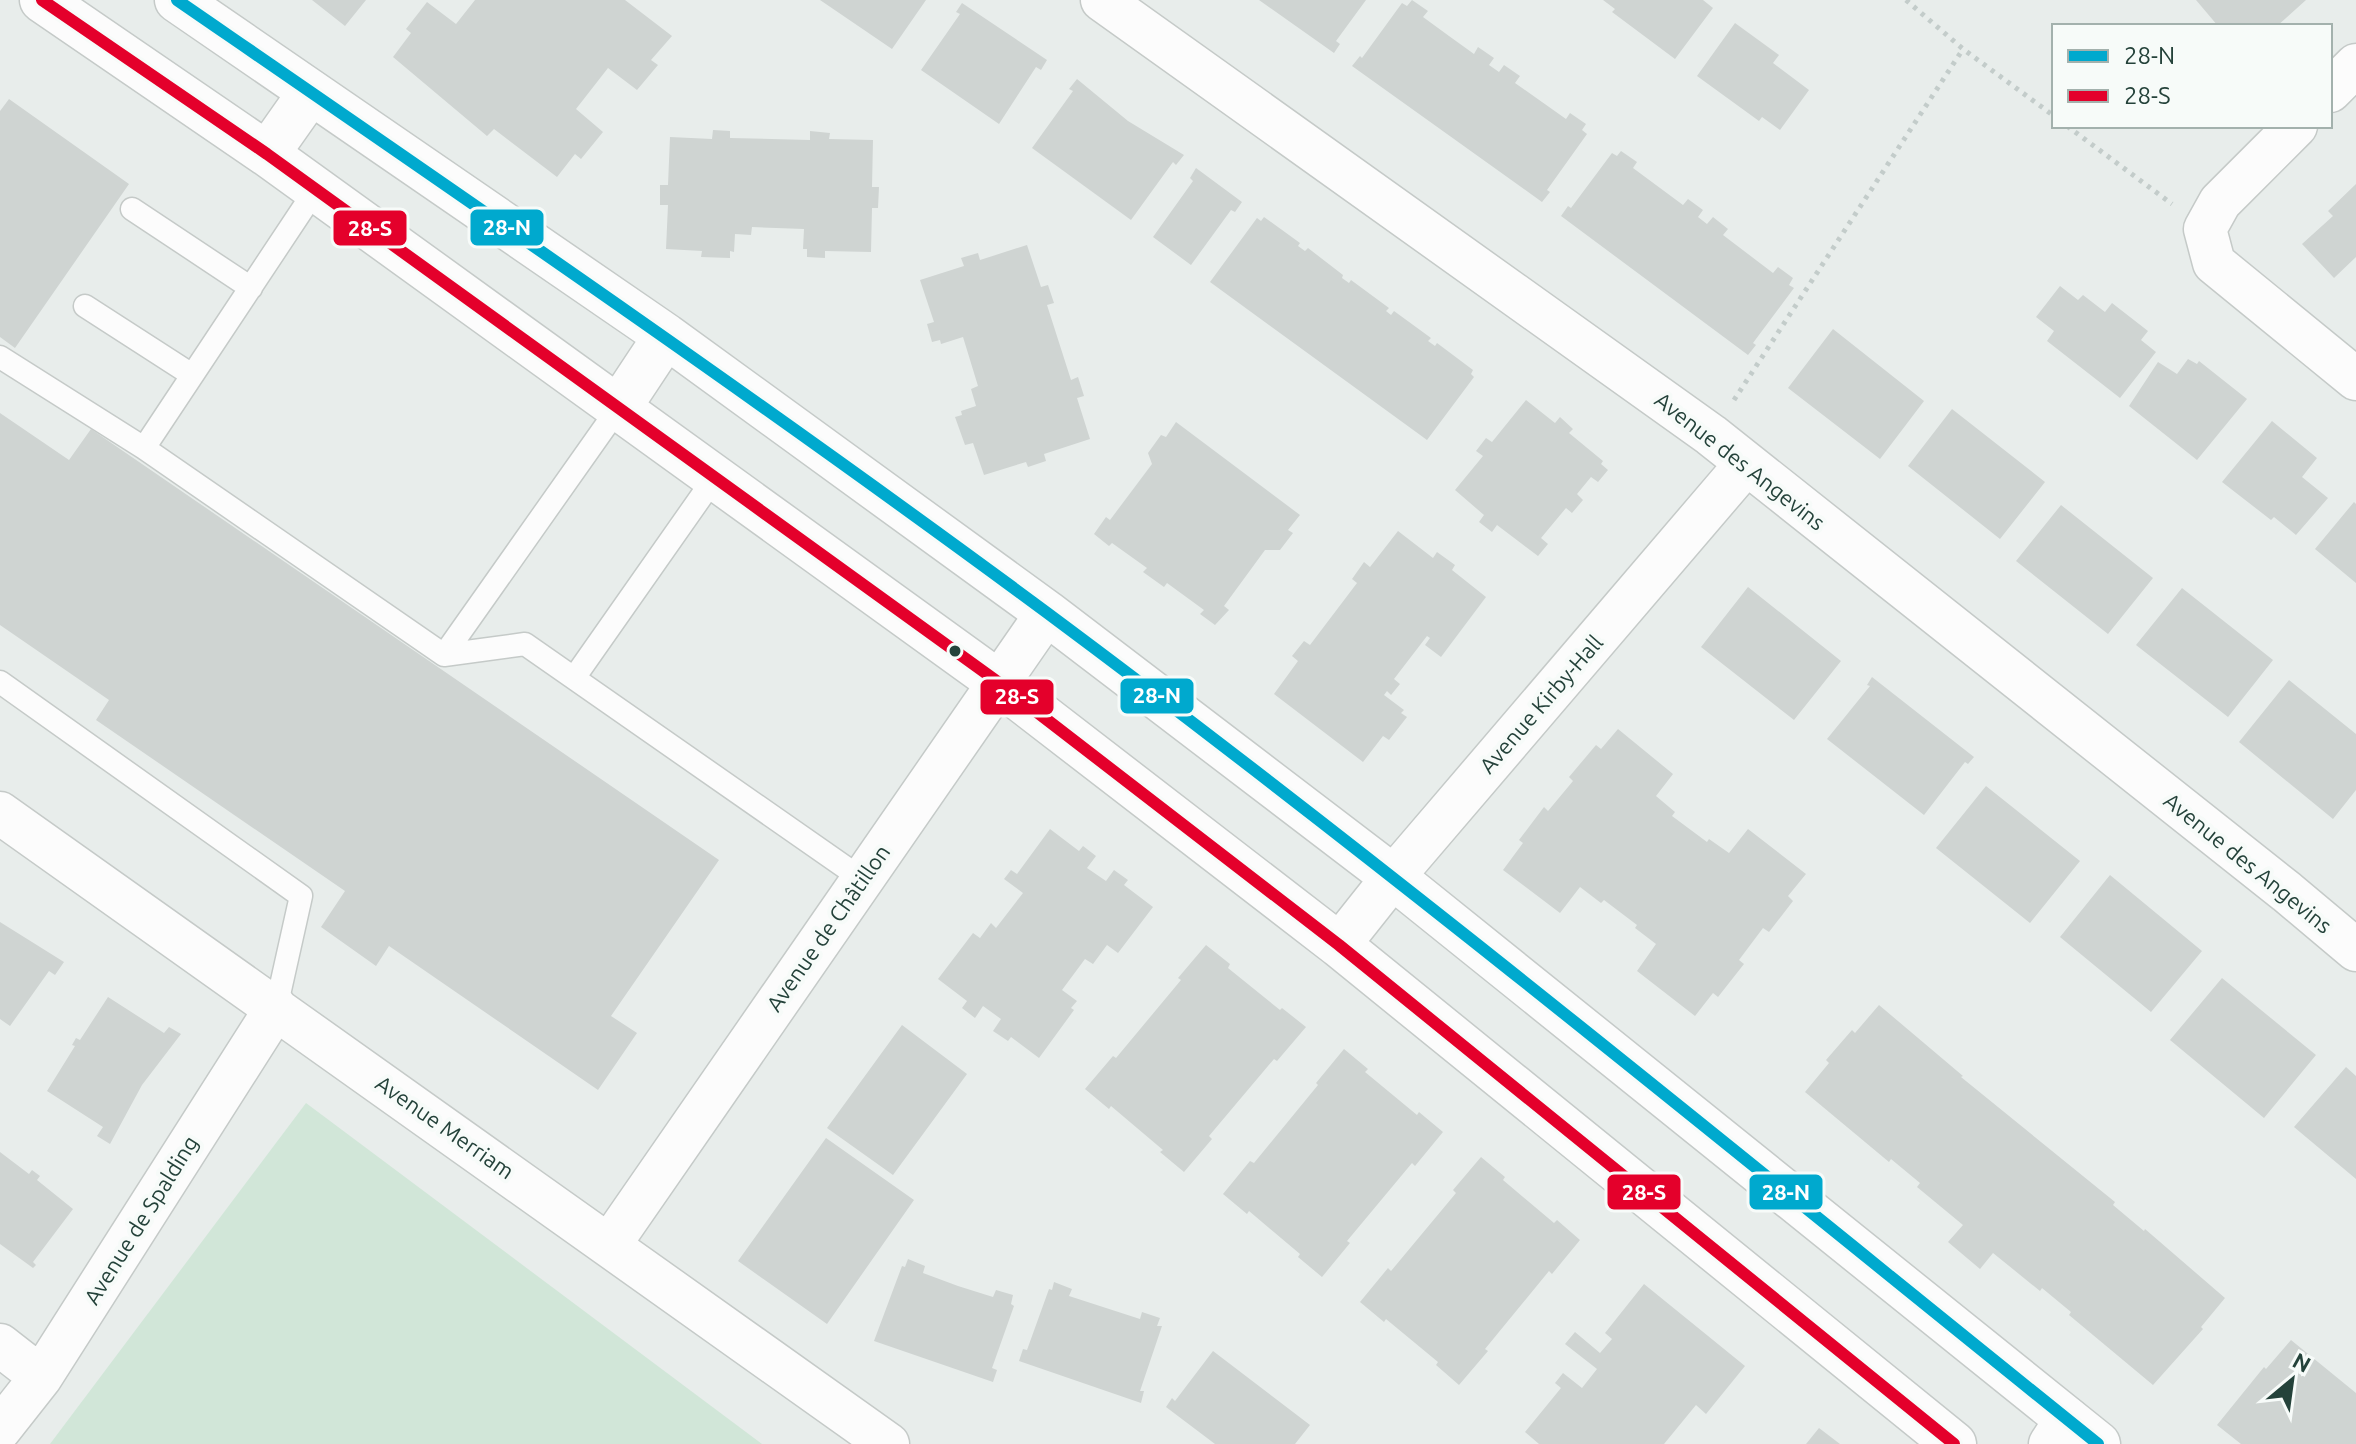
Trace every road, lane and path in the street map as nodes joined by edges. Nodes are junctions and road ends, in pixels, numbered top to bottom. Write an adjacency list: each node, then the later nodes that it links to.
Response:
1 (42, 0): 12 (street)
2 (177, 0): 8 (street)
3 (1102, 0): 23 (street, Avenue des Angevins)
4 (1906, 0): 5 (path)
5 (1963, 49): 9 (path); 23 (path)
6 (2356, 65): 7 (street)
7 (2332, 89)
8 (310, 93): 12 (street); 18 (street)
9 (2052, 115)
10 (2070, 128): 15 (path)
11 (2294, 128): 15 (street)
12 (267, 154): 13 (street)
13 (316, 189): 16 (lane); 22 (street)
14 (132, 209): 16 (lane)
15 (2205, 229): 21 (street)
16 (251, 288): 20 (lane)
17 (85, 306): 20 (lane)
18 (666, 336): 22 (street); 27 (street)
19 (0, 357): 24 (lane)
20 (192, 375): 24 (lane)
21 (2356, 379)
22 (619, 407): 26 (street); 28 (lane)
23 (1711, 435): 25 (street, Avenue des Angevins)
24 (144, 448): 28 (lane)
25 (1746, 464): 33 (street, Avenue Kirby-Hall); 36 (street, Avenue des Angevins)
26 (715, 477): 29 (lane); 31 (street)
27 (1047, 613): 31 (street, Avenue de Châtillon); 33 (street)
28 (444, 655): 29 (lane)
29 (574, 678): 34 (lane)
30 (0, 682): 37 (lane)
31 (998, 682): 34 (street, Avenue de Châtillon); 35 (street)
32 (0, 813): 37 (street, Avenue Merriam)
33 (1393, 877): 35 (street, Avenue Kirby-Hall); 42 (street)
34 (862, 879): 38 (street, Avenue de Châtillon)
35 (1339, 945): 44 (street)
36 (2356, 950)
37 (276, 1008): 38 (street, Avenue Merriam); 40 (street, Avenue de Spalding)
38 (610, 1244): 43 (street, Avenue Merriam)
39 (0, 1345): 40 (street)
40 (41, 1377): 41 (street, Avenue de Spalding)
41 (0, 1429)
42 (2071, 1435)
43 (888, 1444)
44 (1954, 1444)

